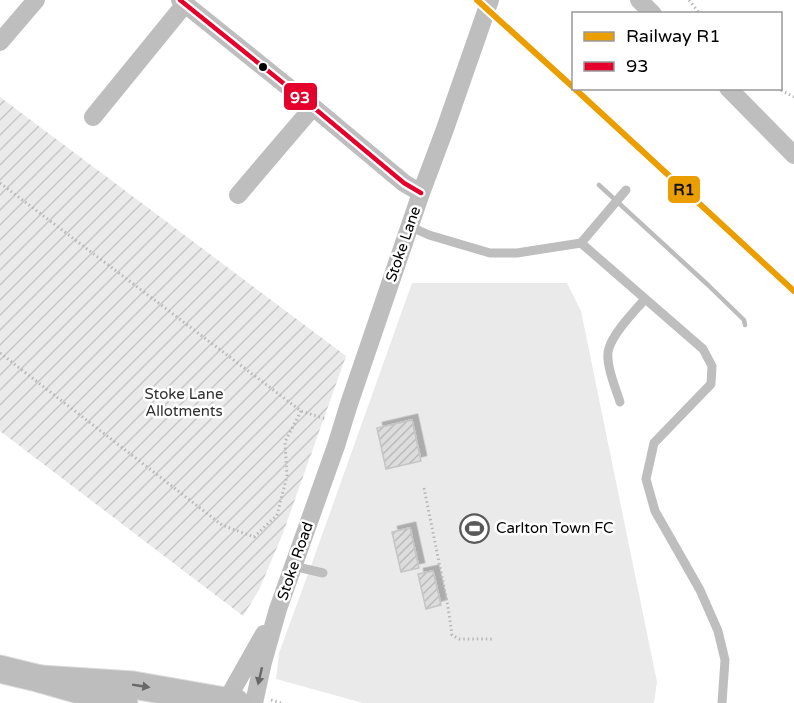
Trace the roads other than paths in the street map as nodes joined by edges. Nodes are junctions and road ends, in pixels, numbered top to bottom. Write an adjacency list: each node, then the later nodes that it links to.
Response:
1 (36, 0): 6 (street)
2 (490, 0): 11 (street, Stoke Lane)
3 (639, 0): 5 (street)
4 (183, 2): 8 (street); 9 (street)
5 (651, 12)
6 (3, 46)
7 (730, 90): 10 (street)
8 (313, 107): 11 (street); 13 (street)
9 (93, 117)
10 (794, 155)
11 (421, 193): 14 (street, Stoke Lane)
12 (623, 193): 15 (lane)
13 (238, 195)
14 (409, 226): 15 (lane); 18 (street, Stoke Lane)
15 (581, 243): 16 (lane)
16 (645, 299): 17 (lane); 27 (lane)
17 (620, 402)
18 (344, 418): 19 (street, Stoke Road)
19 (293, 566): 20 (lane); 21 (street, Stoke Road)
20 (323, 573)
21 (278, 609): 24 (street); 26 (street, Stoke Road, one-way to 26)
22 (0, 669): 23 (main road)
23 (41, 679): 24 (main road, one-way to 24); 25 (main road)
24 (229, 702)
25 (124, 703)
26 (254, 703)
27 (722, 703)

